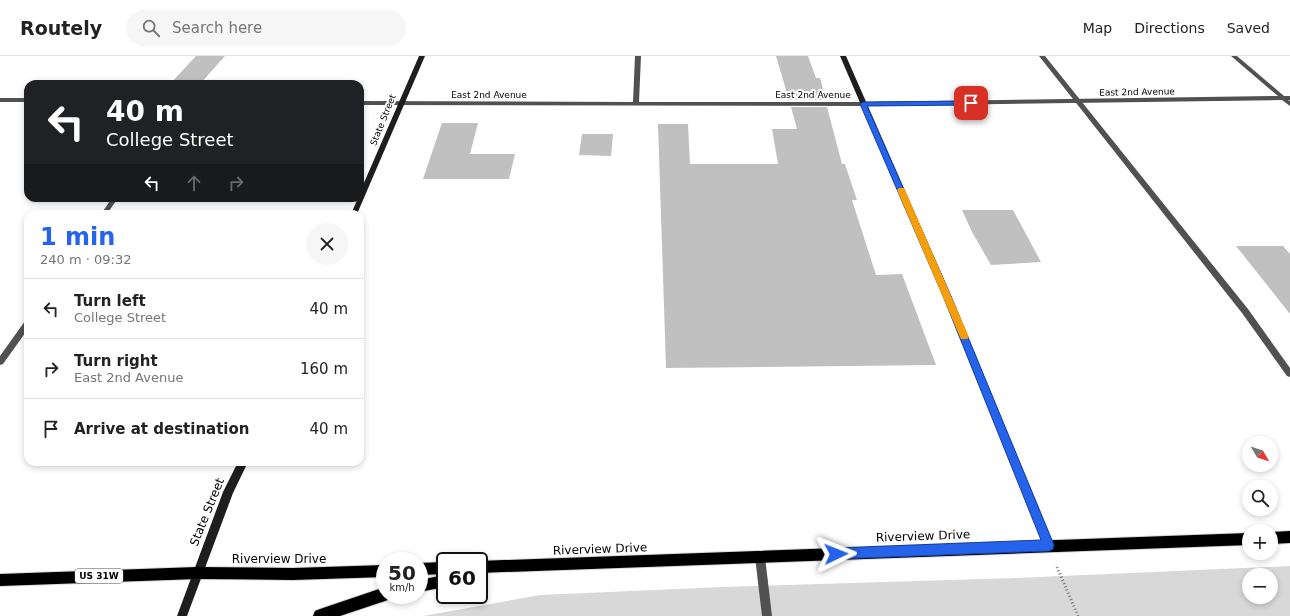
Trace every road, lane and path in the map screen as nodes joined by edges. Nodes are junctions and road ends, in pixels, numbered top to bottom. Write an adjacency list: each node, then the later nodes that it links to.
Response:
1 (422, 56): 12 (street, State Street)
2 (638, 56): 13 (street)
3 (843, 56): 14 (street)
4 (1042, 56): 10 (street)
5 (1234, 56): 6 (street)
6 (1283, 98): 7 (street, East 2nd Avenue); 10 (street, East 2nd Avenue); 15 (street)
7 (1290, 98)
8 (0, 100): 9 (street)
9 (24, 100)
10 (1079, 102): 14 (street, East 2nd Avenue); 19 (street)
11 (364, 103): 12 (street, East 2nd Avenue)
12 (402, 103): 13 (street, East 2nd Avenue); 16 (street, State Street)
13 (636, 104): 14 (street, East 2nd Avenue)
14 (863, 104): 24 (street)
15 (1290, 104)
16 (364, 191)
17 (24, 329): 18 (street)
18 (0, 362)
19 (1290, 374)
20 (241, 466): 30 (street, State Street)
21 (1290, 537): 22 (main road)
22 (1278, 538)
23 (1242, 539): 24 (main road, Riverview Drive)
24 (1049, 545): 25 (main road, Riverview Drive); 36 (path)
25 (760, 557): 26 (main road, Riverview Drive); 35 (street)
26 (510, 566): 27 (main road, Riverview Drive); 29 (main road)
27 (488, 567)
28 (376, 571): 30 (main road, Riverview Drive / US 31W)
29 (488, 571)
30 (197, 573): 31 (main road, US 31W); 33 (street, State Street)
31 (0, 580)
32 (376, 597): 34 (main road)
33 (182, 616)
34 (320, 616)
35 (767, 616)
36 (1078, 616)

